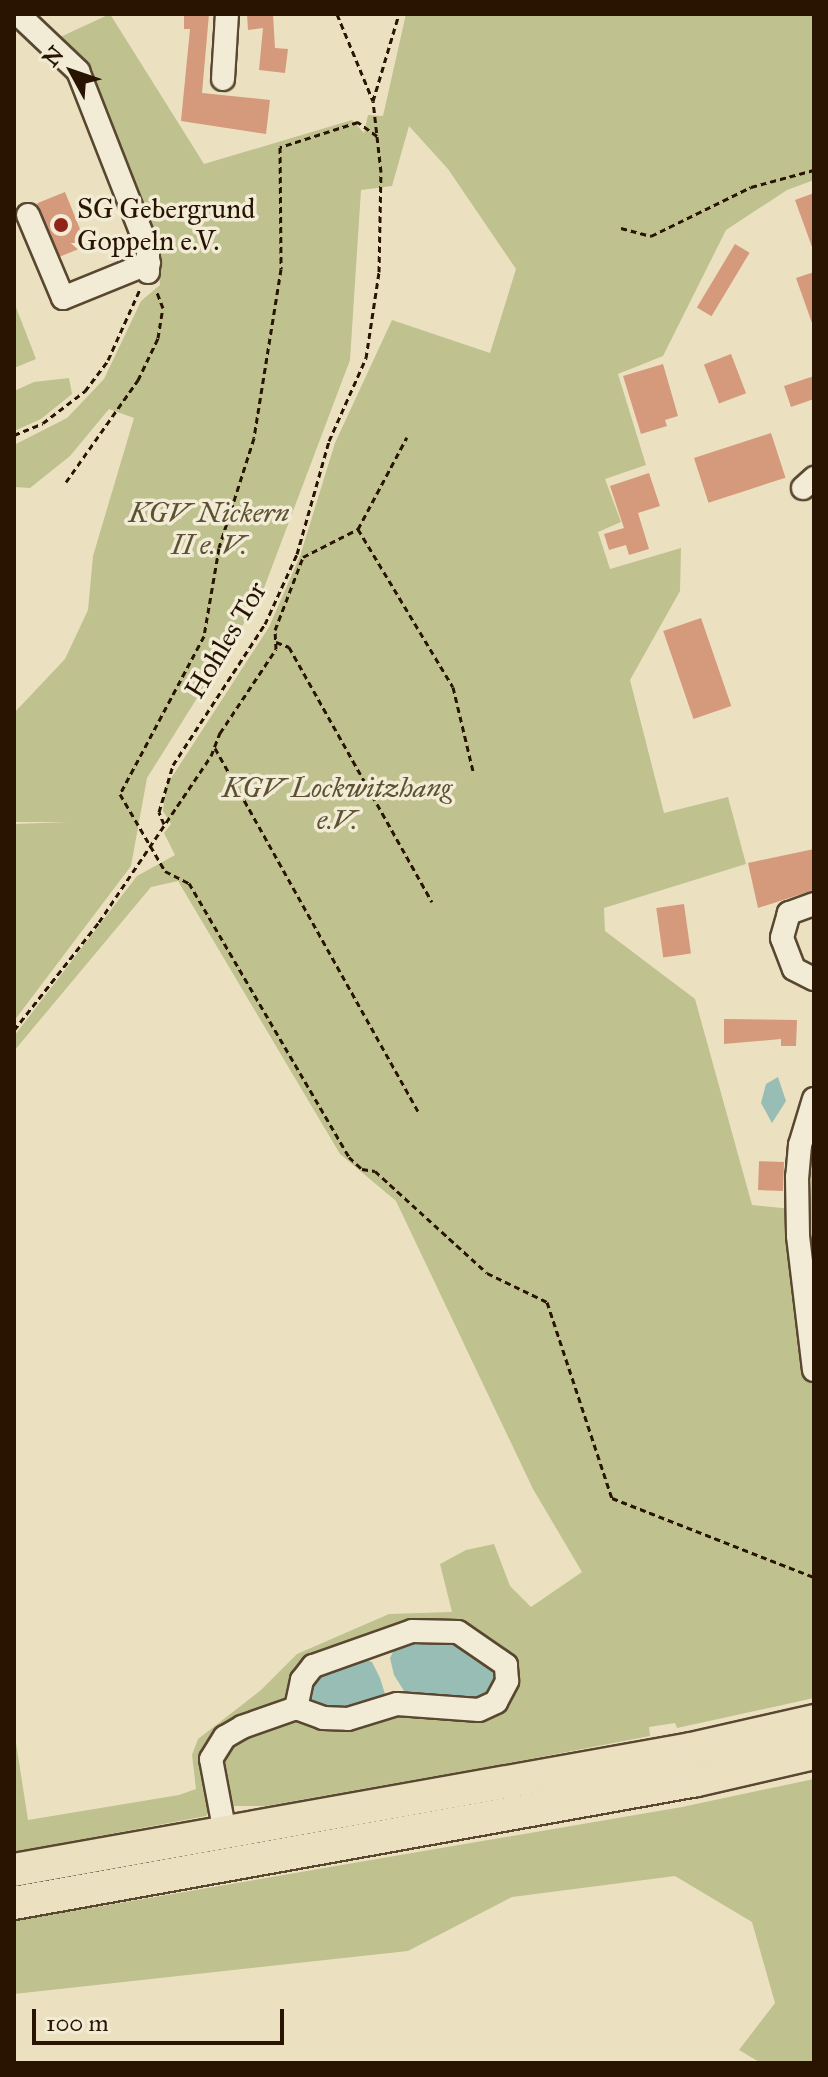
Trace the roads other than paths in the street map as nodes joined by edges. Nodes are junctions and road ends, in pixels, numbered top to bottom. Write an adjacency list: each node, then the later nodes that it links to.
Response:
1 (18, 14): 4 (street)
2 (227, 14): 3 (street)
3 (223, 79)
4 (28, 215)
5 (814, 904): 6 (street)
6 (814, 979)
7 (814, 1099): 8 (street)
8 (814, 1370)
9 (296, 1708): 9 (street); 13 (street)
10 (814, 1721): 12 (highway)
11 (814, 1753): 12 (highway)
12 (694, 1764): 13 (highway); 15 (highway)
13 (225, 1833): 14 (highway)
14 (14, 1870)
15 (14, 1903)

